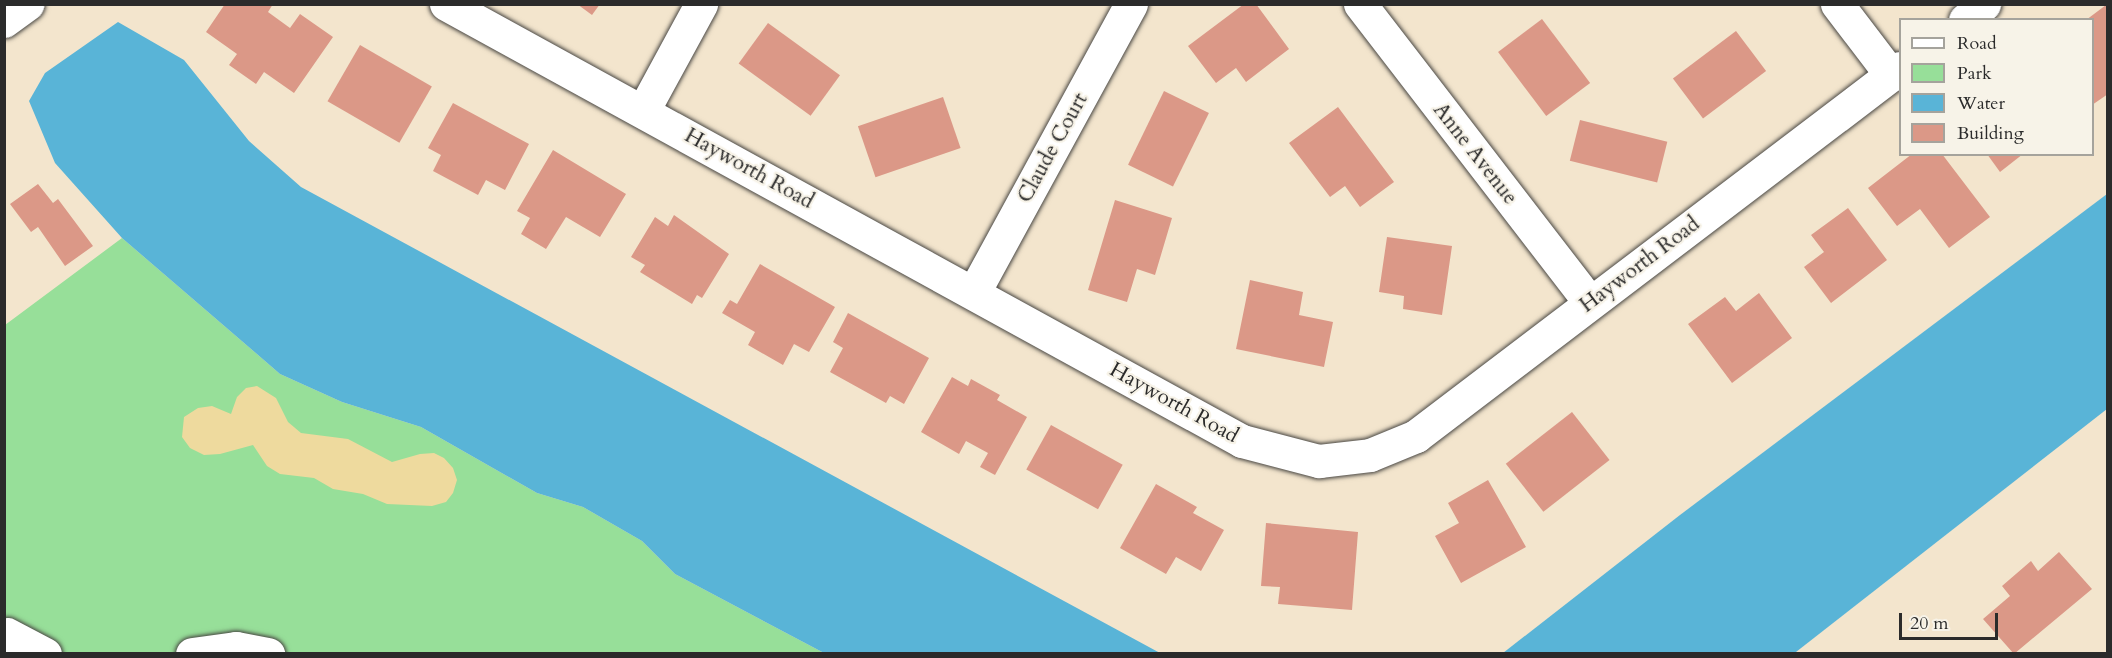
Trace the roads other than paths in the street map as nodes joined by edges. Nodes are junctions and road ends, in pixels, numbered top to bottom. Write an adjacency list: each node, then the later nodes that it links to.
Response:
1 (27, 4): 9 (street)
2 (446, 4): 11 (street, Hayworth Road)
3 (701, 4): 11 (street)
4 (1131, 4): 12 (street, Claude Court)
5 (1360, 4): 13 (street, Anne Avenue)
6 (1837, 4): 10 (street)
7 (1984, 4): 8 (street)
8 (1967, 18)
9 (4, 21)
10 (1896, 72): 13 (street, Hayworth Road)
11 (643, 111): 12 (street, Hayworth Road)
12 (974, 292): 13 (street, Hayworth Road)
13 (1590, 303)
14 (10, 640): 15 (street)
15 (45, 654)
16 (192, 654): 17 (street)
17 (268, 654)

